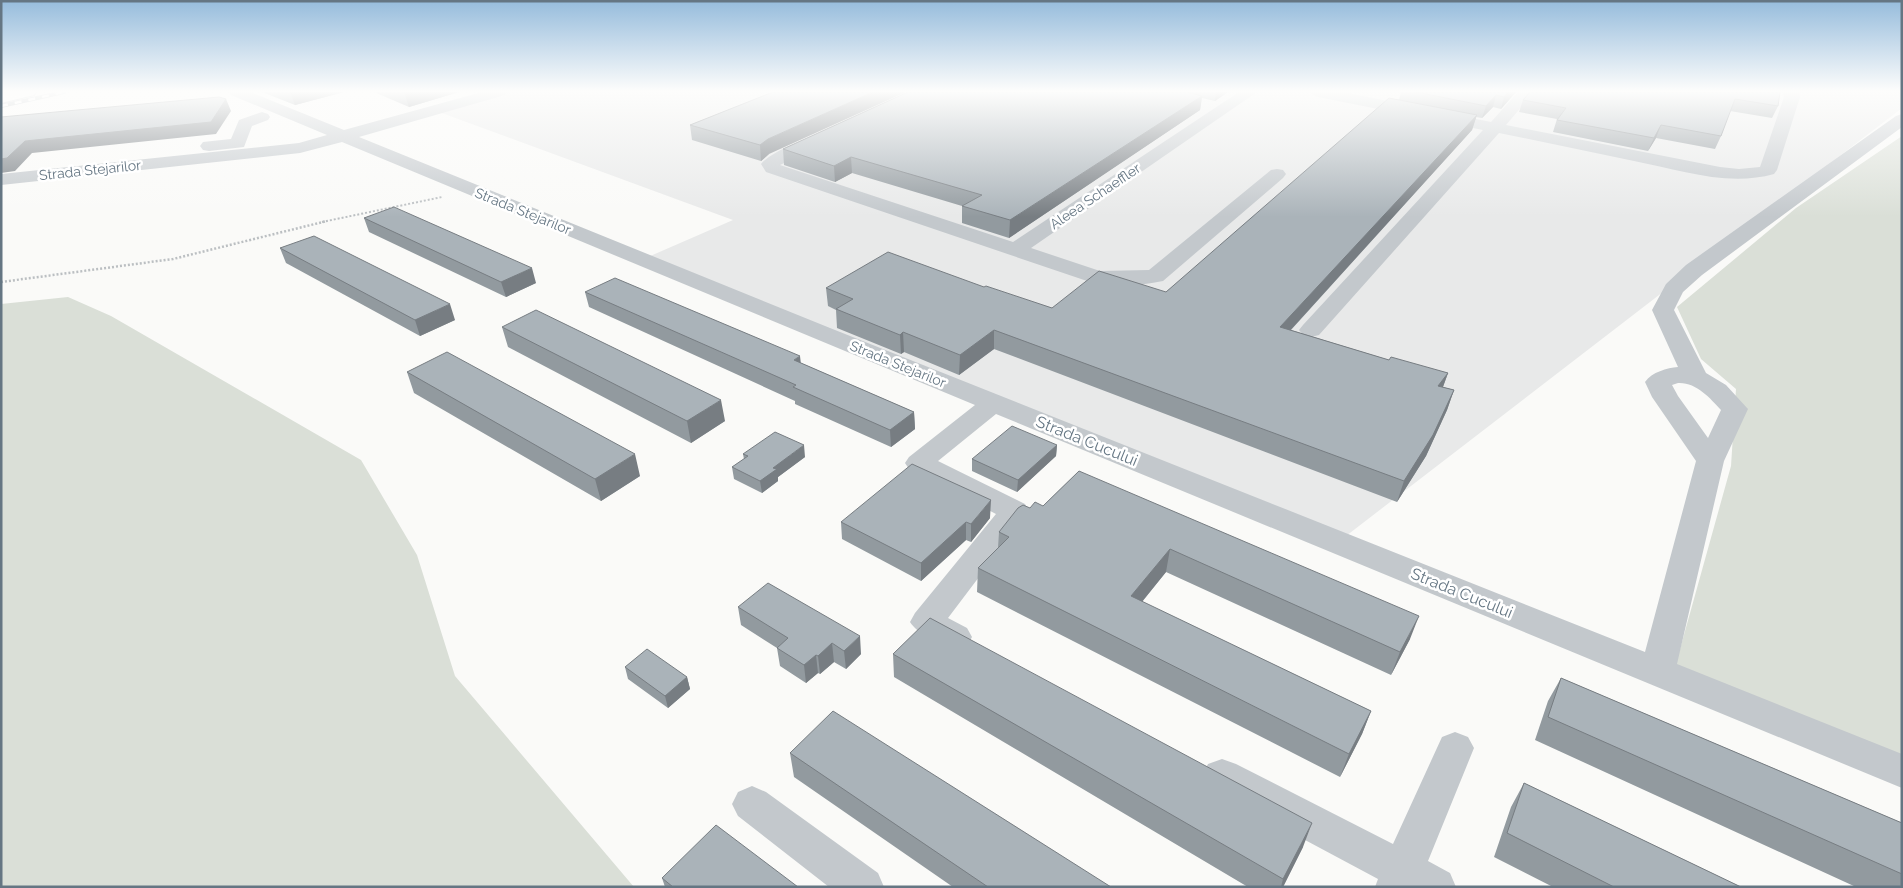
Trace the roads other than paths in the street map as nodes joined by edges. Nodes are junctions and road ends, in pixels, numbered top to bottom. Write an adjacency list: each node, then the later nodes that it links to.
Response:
1 (241, 133): 11 (street)
2 (336, 133): 9 (street)
3 (352, 133): 9 (street)
4 (1188, 133): 16 (street, Aleea Schaeffler)
5 (1491, 133): 17 (street)
6 (1524, 133): 7 (street)
7 (1780, 133)
8 (1882, 133): 18 (street)
9 (343, 136): 13 (street, Strada Stejarilor); 19 (street, Strada Stejarilor)
10 (828, 136): 16 (street)
11 (1, 168)
12 (1277, 174): 16 (street)
13 (23, 178): 14 (street, Strada Stejarilor); 15 (street)
14 (1, 180)
15 (1, 200)
16 (1014, 250)
17 (1311, 330)
18 (1696, 378): 20 (street); 20 (street)
19 (1008, 408): 21 (street); 22 (street, Strada Cucului)
20 (1710, 461): 22 (street)
21 (980, 650)
22 (1657, 672): 25 (street, Strada Cucului)
23 (1455, 748): 27 (street)
24 (1191, 760): 27 (street)
25 (1902, 772)
26 (752, 804): 28 (street)
27 (1411, 881)
28 (863, 887)

